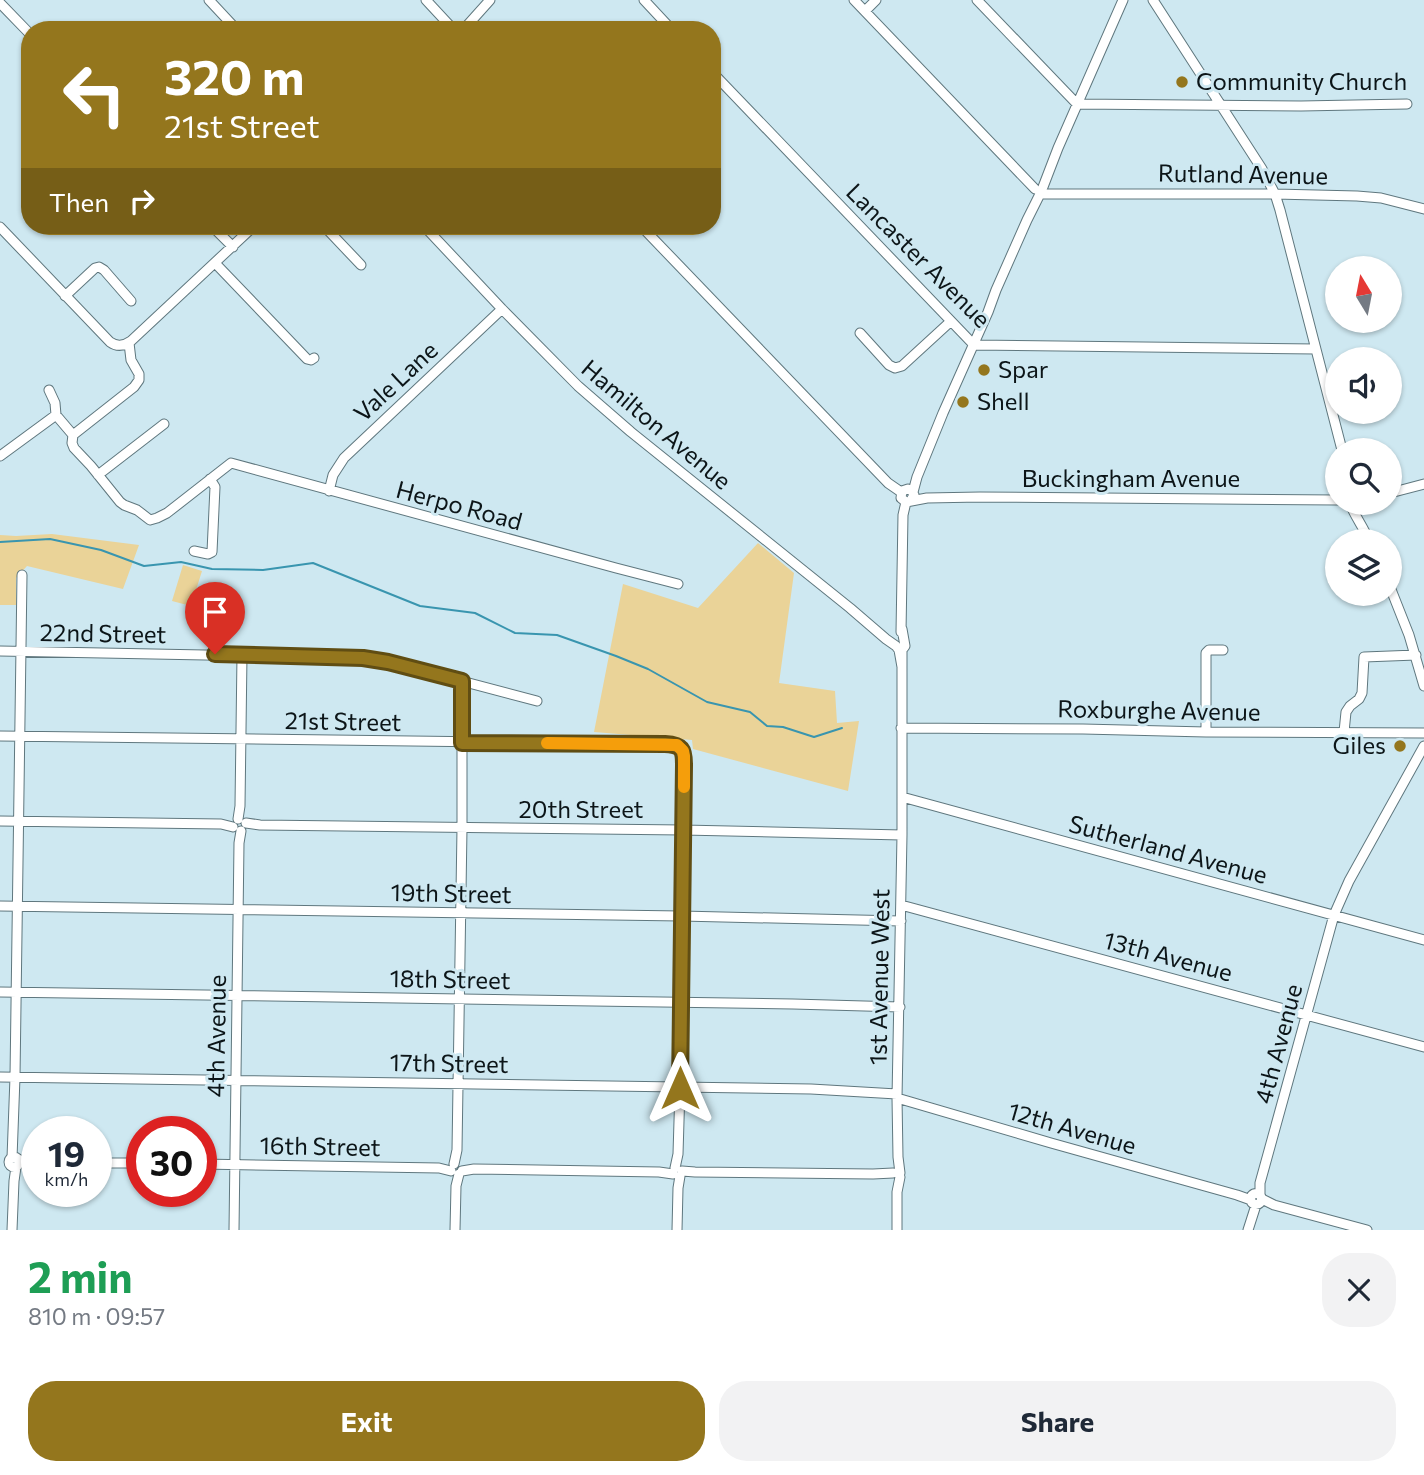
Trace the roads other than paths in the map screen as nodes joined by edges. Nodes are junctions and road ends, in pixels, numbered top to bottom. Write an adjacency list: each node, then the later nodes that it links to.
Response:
1 (209, 0): 12 (street)
2 (426, 0): 13 (street)
3 (490, 0): 14 (street)
4 (644, 0): 15 (street)
5 (854, 0): 11 (street)
6 (876, 0): 11 (street)
7 (977, 0): 18 (street)
8 (1123, 0): 18 (street)
9 (1153, 0): 20 (street)
10 (0, 3): 16 (street)
11 (865, 11): 21 (street)
12 (229, 21)
13 (448, 21)
14 (467, 21)
15 (664, 21)
16 (21, 25)
17 (721, 81): 36 (street, Lancaster Avenue)
18 (1077, 104): 20 (street); 21 (street)
19 (1407, 104): 20 (street)
20 (1220, 105): 22 (street)
21 (1040, 189): 22 (street, Rutland Avenue); 39 (street, 1st Avenue West)
22 (1275, 194): 23 (street, Rutland Avenue); 40 (street)
23 (1424, 209)
24 (0, 227): 33 (street)
25 (221, 235): 30 (street)
26 (245, 235): 30 (street)
27 (333, 235): 32 (street)
28 (432, 235): 35 (street, Hamilton Avenue)
29 (650, 235): 53 (street)
30 (233, 247): 31 (street)
31 (215, 263): 38 (street); 41 (street)
32 (361, 265)
33 (65, 296): 34 (street); 38 (street)
34 (131, 301)
35 (502, 309): 52 (street, Vale Lane); 59 (street, Hamilton Avenue)
36 (950, 322): 37 (street); 39 (street, Lancaster Avenue)
37 (860, 333)
38 (126, 344): 45 (street)
39 (974, 345): 40 (street, Lancaster Avenue); 53 (street, 1st Avenue West)
40 (1317, 349): 46 (street)
41 (314, 358)
42 (49, 390): 43 (street)
43 (56, 415): 45 (street); 47 (street)
44 (164, 424): 48 (street)
45 (73, 435): 48 (street)
46 (1339, 438)
47 (0, 456)
48 (98, 475): 49 (street)
49 (210, 479): 52 (street, Herpo Road); 55 (street)
50 (1424, 484): 51 (street)
51 (1402, 490)
52 (329, 491): 57 (street, Herpo Road)
53 (907, 495): 54 (street, Buckingham Avenue); 59 (street, 1st Avenue West)
54 (1325, 500)
55 (194, 551)
56 (22, 575): 62 (street)
57 (678, 583)
58 (1397, 606): 64 (street)
59 (900, 645): 68 (street, 1st Avenue West)
60 (1223, 650): 70 (street)
61 (0, 652): 62 (street, 22nd Street)
62 (21, 652): 63 (street, 22nd Street); 73 (street)
63 (242, 655): 65 (street, 22nd Street); 74 (street, 4th Avenue)
64 (1416, 655): 66 (street); 71 (street)
65 (462, 681): 67 (street, 22nd Street); 75 (street)
66 (1424, 686)
67 (537, 701)
68 (901, 728): 70 (street, Roxburghe Avenue); 77 (street, 1st Avenue West)
69 (1421, 731): 71 (street, Roxburghe Avenue)
70 (1206, 732): 71 (street, Roxburghe Avenue)
71 (1344, 732)
72 (0, 736): 73 (street, 21st Street)
73 (19, 736): 74 (street, 21st Street); 79 (street)
74 (240, 740): 75 (street, 21st Street); 80 (street, 4th Avenue)
75 (462, 743): 81 (street); 82 (street, 21st Street)
76 (1424, 746): 89 (street, 4th Avenue)
77 (902, 797): 83 (street, 1st Avenue West); 89 (street, Sutherland Avenue)
78 (0, 821): 79 (street, 20th Street)
79 (19, 822): 80 (street, 20th Street); 86 (street)
80 (240, 824): 81 (street, 20th Street); 87 (street, 4th Avenue)
81 (462, 828): 82 (street, 20th Street); 88 (street)
82 (683, 830): 83 (street, 20th Street); 90 (street)
83 (902, 835): 84 (street, 1st Avenue West)
84 (901, 905): 91 (street, 1st Avenue West); 99 (street, 13th Avenue)
85 (0, 906): 86 (street, 19th Street)
86 (17, 906): 87 (street, 19th Street); 94 (street)
87 (239, 910): 88 (street, 19th Street); 95 (street, 4th Avenue)
88 (460, 914): 90 (street, 19th Street); 96 (street)
89 (1334, 915): 92 (street, Sutherland Avenue); 99 (street, 4th Avenue)
90 (681, 916): 91 (street, 19th Street); 97 (street)
91 (901, 921): 98 (street, 1st Avenue West)
92 (1424, 940)
93 (0, 992): 94 (street, 18th Street)
94 (16, 992): 95 (street, 18th Street); 102 (street)
95 (237, 995): 96 (street, 18th Street); 103 (street, 4th Avenue)
96 (459, 999): 97 (street, 18th Street); 104 (street)
97 (680, 1003): 98 (street, 18th Street); 105 (street)
98 (900, 1007): 106 (street, 1st Avenue West)
99 (1307, 1015): 100 (street, 13th Avenue); 113 (street, 4th Avenue)
100 (1424, 1047)
101 (0, 1077): 102 (street, 17th Street)
102 (15, 1077): 103 (street, 17th Street); 107 (street)
103 (236, 1080): 104 (street, 17th Street); 109 (street, 4th Avenue)
104 (458, 1083): 105 (street, 17th Street); 110 (street)
105 (680, 1088): 106 (street, 17th Street); 111 (street)
106 (897, 1096): 112 (street, 1st Avenue West); 113 (street, 12th Avenue)
107 (11, 1162): 114 (street)
108 (217, 1164): 109 (street, 16th Street)
109 (235, 1165): 110 (street, 16th Street); 115 (street, 4th Avenue)
110 (457, 1169): 111 (street, 16th Street); 116 (street)
111 (678, 1172): 112 (street, 16th Street); 117 (street)
112 (896, 1175): 118 (street, 1st Avenue West)
113 (1256, 1199): 119 (street, 4th Avenue); 120 (street, 12th Avenue)
114 (12, 1230)
115 (234, 1230)
116 (455, 1230)
117 (677, 1230)
118 (897, 1230)
119 (1248, 1230)
120 (1367, 1230)

